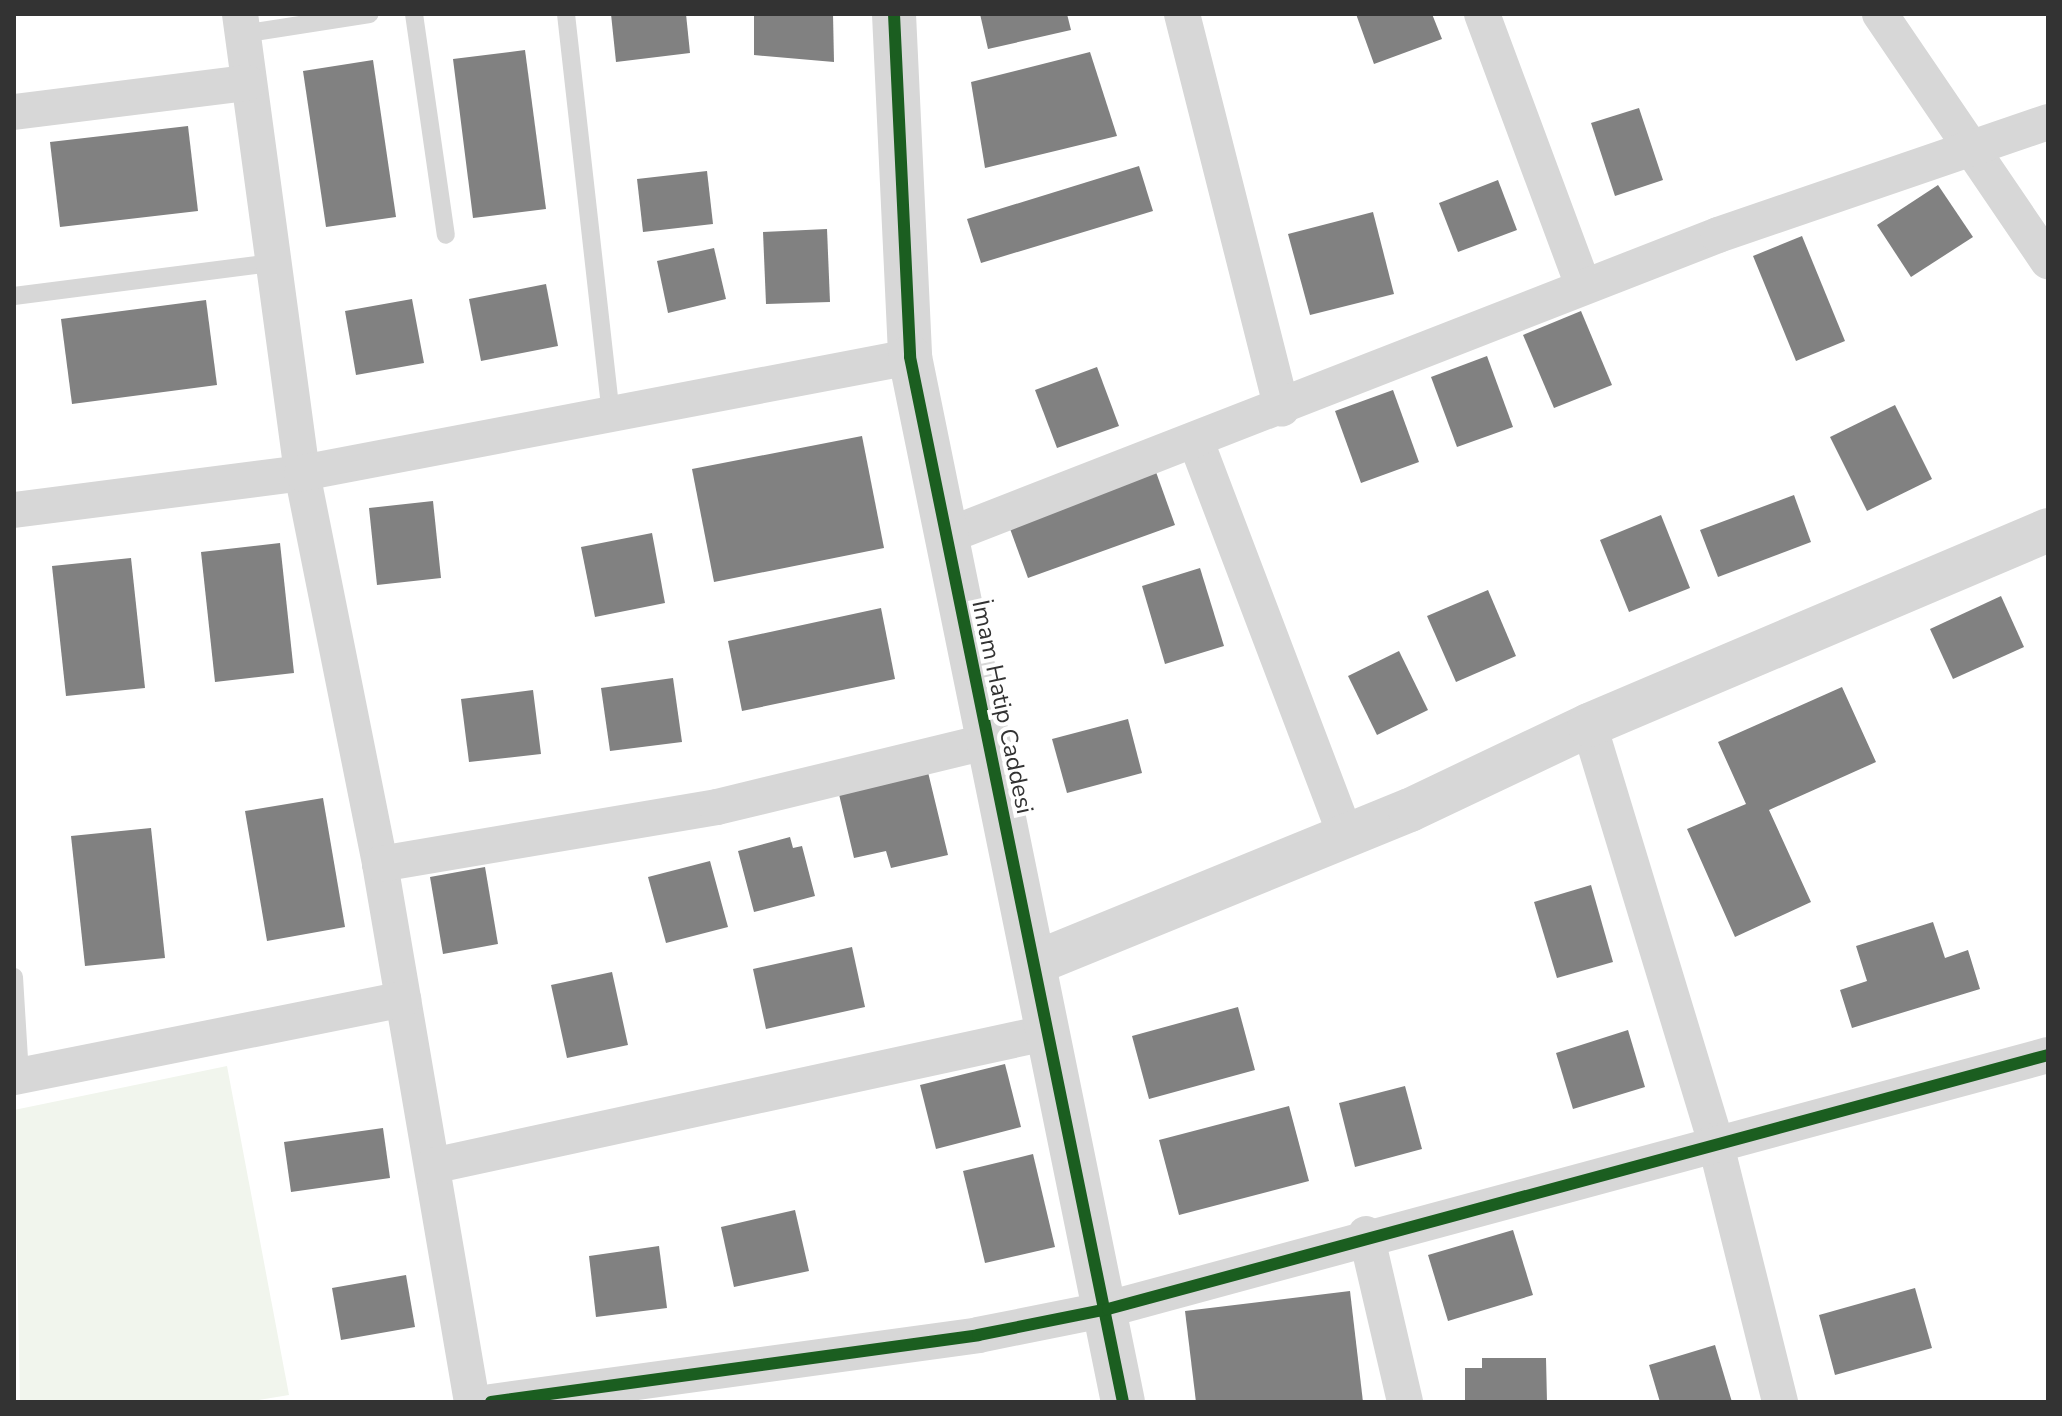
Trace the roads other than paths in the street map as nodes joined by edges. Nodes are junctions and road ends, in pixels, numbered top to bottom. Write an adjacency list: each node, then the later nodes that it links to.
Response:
1 (369, 14): 8 (lane)
2 (414, 14): 13 (lane)
3 (566, 14): 20 (lane)
4 (894, 14): 18 (street, İmam Hatip Caddesi)
5 (1182, 14): 19 (street)
6 (1482, 14): 16 (street)
7 (1880, 14): 12 (street)
8 (241, 24): 9 (street)
9 (247, 83): 10 (street); 15 (street)
10 (14, 112)
11 (2048, 122): 12 (street)
12 (1976, 151): 14 (street); 16 (street)
13 (446, 235)
14 (2048, 261)
15 (272, 263): 17 (lane); 22 (street)
16 (1583, 286): 19 (street)
17 (14, 296)
18 (910, 357): 20 (street); 25 (street, İmam Hatip Caddesi)
19 (1282, 409): 21 (street)
20 (611, 414): 22 (street)
21 (1197, 444): 25 (street); 28 (street)
22 (302, 473): 23 (street); 29 (street)
23 (14, 510)
24 (2048, 530): 26 (street)
25 (944, 537): 27 (street, İmam Hatip Caddesi)
26 (1589, 725): 28 (street); 36 (street)
27 (985, 742): 29 (street); 30 (street, İmam Hatip Caddesi)
28 (1346, 837): 30 (street)
29 (380, 864): 32 (street)
30 (1035, 963): 33 (street, İmam Hatip Caddesi)
31 (14, 977): 35 (lane)
32 (403, 999): 35 (street); 37 (street)
33 (1050, 1032): 37 (street); 39 (street, İmam Hatip Caddesi)
34 (2048, 1055): 36 (street)
35 (17, 1077)
36 (1715, 1141): 38 (street); 44 (street)
37 (432, 1166): 40 (street)
38 (1366, 1234): 39 (street); 43 (street)
39 (1108, 1309): 41 (street); 42 (street, İmam Hatip Caddesi)
40 (472, 1402)
41 (491, 1402)
42 (1123, 1402)
43 (1405, 1402)
44 (1780, 1402)

